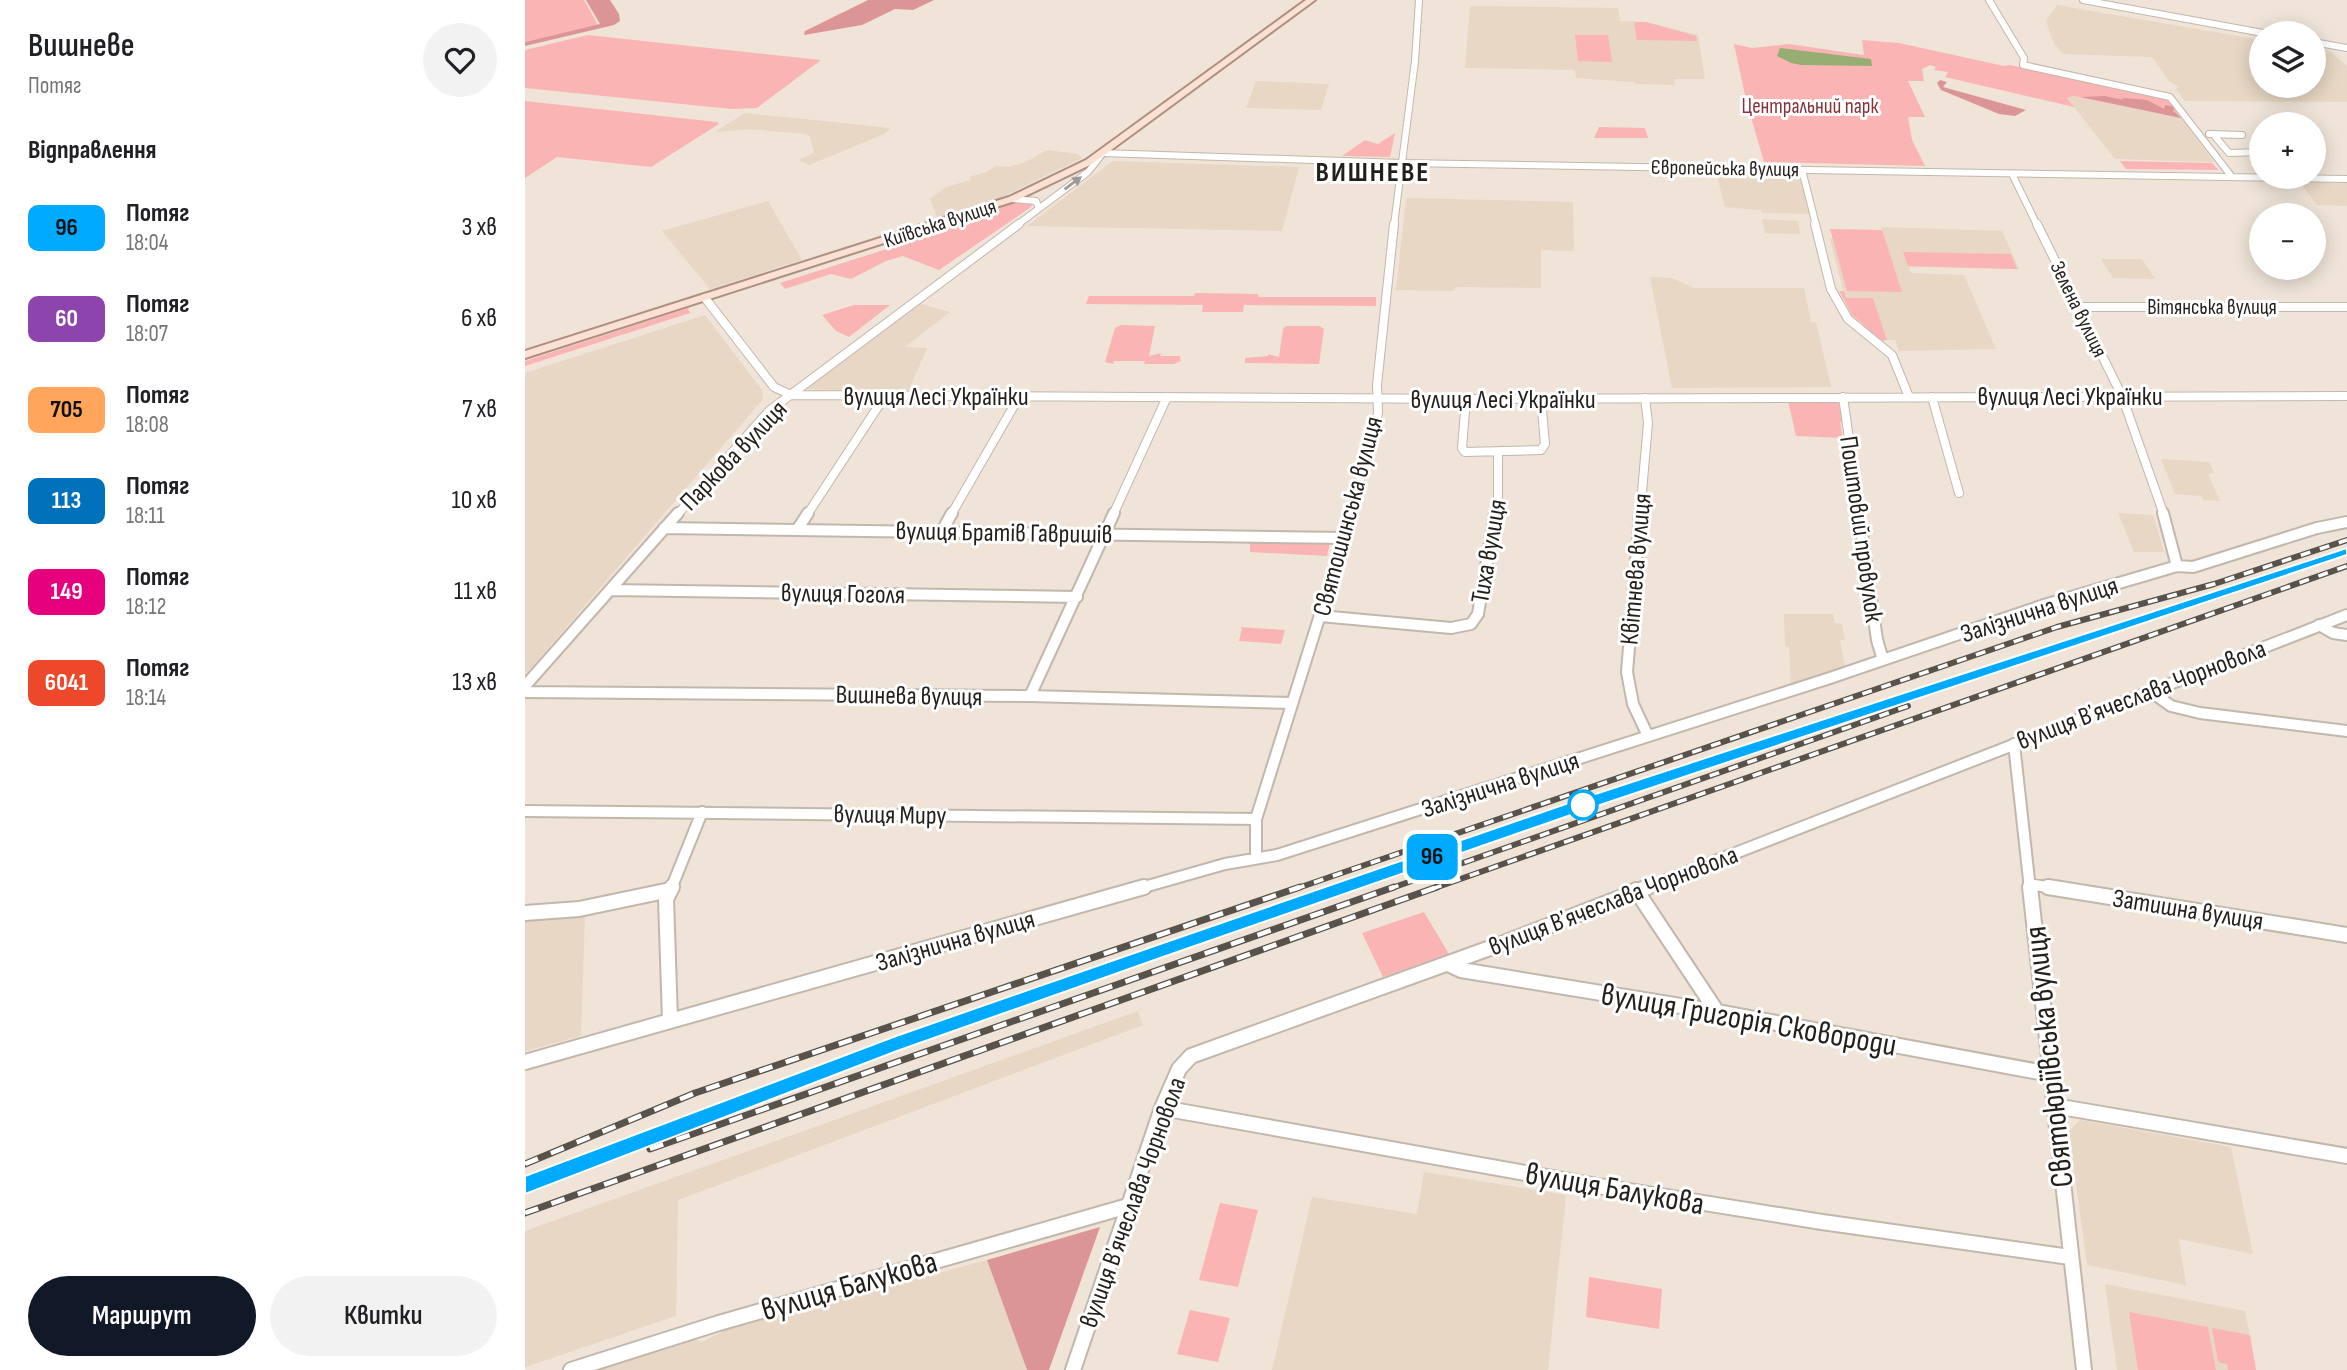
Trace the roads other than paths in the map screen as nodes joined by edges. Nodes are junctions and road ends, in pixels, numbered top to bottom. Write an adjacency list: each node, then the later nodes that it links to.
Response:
1 (1311, 0): 12 (main road, Київська вулиця)
2 (1419, 0): 13 (street, Святошинська вулиця)
3 (1989, 0): 8 (street)
4 (2083, 0): 5 (street)
5 (2249, 30)
6 (2326, 44): 7 (street)
7 (2347, 48)
8 (2200, 133): 9 (street); 16 (street)
9 (2213, 134): 10 (street); 11 (street)
10 (2242, 135)
11 (2249, 152)
12 (1103, 153): 13 (street, Європейська вулиця); 18 (main road, Київська вулиця); 19 (street, Паркова вулиця, one-way to 12)
13 (1401, 163): 14 (street, Європейська вулиця); 34 (street, Святошинська вулиця)
14 (1802, 170): 15 (street, Європейська вулиця); 31 (street)
15 (2012, 174): 16 (street, Європейська вулиця); 21 (street, Зелена вулиця)
16 (2232, 177): 17 (street, Європейська вулиця)
17 (2347, 179)
18 (1012, 199): 19 (street); 20 (main road, Київська вулиця)
19 (1039, 208): 24 (street, Паркова вулиця)
20 (705, 298): 23 (main road, Київська вулиця); 24 (street)
21 (2077, 307): 22 (street, Вітянська вулиця); 26 (street, Зелена вулиця)
22 (2347, 307)
23 (525, 355)
24 (791, 395): 25 (street, вулиця Лесі Українки); 40 (street, Паркова вулиця)
25 (885, 396): 28 (street, вулиця Лесі Українки); 41 (street)
26 (2122, 396): 27 (street, вулиця Лесі Українки); 32 (street, вулиця Лесі Українки); 45 (street, Зелена вулиця)
27 (2347, 396)
28 (1020, 397): 29 (street, вулиця Лесі Українки); 42 (street)
29 (1167, 397): 34 (street, вулиця Лесі Українки); 43 (street)
30 (1843, 397): 31 (street, вулиця Лесі Українки); 33 (street, вулиця Лесі Українки); 52 (street, Поштовий провулок)
31 (1909, 397): 32 (street, вулиця Лесі Українки)
32 (1932, 397): 38 (street)
33 (1645, 398): 36 (street, вулиця Лесі Українки); 59 (street, Квітнева вулиця)
34 (1377, 399): 35 (street, вулиця Лесі Українки); 44 (street, Святошинська вулиця)
35 (1466, 399): 36 (street, вулиця Лесі Українки); 37 (street)
36 (1541, 399): 37 (street)
37 (1498, 453): 49 (street, Тиха вулиця)
38 (1959, 493)
39 (2347, 522): 45 (street, Залізнична вулиця)
40 (664, 528): 41 (street, вулиця Братів Гавришів); 46 (street, Паркова вулиця)
41 (796, 530): 42 (street, вулиця Братів Гавришів)
42 (942, 531): 43 (street, вулиця Братів Гавришів)
43 (1106, 533): 44 (street, вулиця Братів Гавришів); 47 (street)
44 (1345, 538): 49 (street, Святошинська вулиця)
45 (2177, 566): 52 (street, Залізнична вулиця)
46 (610, 590): 47 (street, вулиця Гоголя); 53 (street, Паркова вулиця)
47 (1077, 597): 56 (street)
48 (2347, 615): 50 (street, вулиця Вʼячеслава Чорновола)
49 (1320, 616): 57 (street, Святошинська вулиця)
50 (2319, 625): 51 (street); 54 (street, вулиця Вʼячеслава Чорновола)
51 (2347, 635)
52 (1883, 660): 59 (street, Залізнична вулиця)
53 (525, 686)
54 (2150, 691): 58 (street); 60 (street, вулиця Вʼячеслава Чорновола)
55 (525, 692): 56 (street, Вишнева вулиця)
56 (1030, 696): 57 (street, Вишнева вулиця)
57 (1292, 703): 63 (street, Святошинська вулиця)
58 (2347, 732)
59 (1648, 736): 64 (street, Залізнична вулиця)
60 (2014, 744): 65 (street, Святоюріївська вулиця); 67 (street, вулиця Вʼячеслава Чорновола)
61 (525, 811): 62 (street, вулиця Миру)
62 (702, 812): 63 (street, вулиця Миру); 66 (street)
63 (1256, 819): 64 (street, Святошинська вулиця)
64 (1256, 858): 72 (street, Залізнична вулиця)
65 (2029, 884): 69 (street, Затишна вулиця); 74 (street, Святоюріївська вулиця)
66 (670, 890): 68 (street); 72 (street)
67 (1636, 890): 70 (street, вулиця Вʼячеслава Чорновола); 71 (street)
68 (525, 913)
69 (2347, 935)
70 (1448, 964): 71 (street, вулиця Григорія Сковороди); 76 (street, вулиця Вʼячеслава Чорновола)
71 (1717, 1012): 74 (street, вулиця Григорія Сковороди)
72 (670, 1020): 73 (street, Залізнична вулиця)
73 (525, 1062)
74 (2050, 1074): 75 (street, Святоюріївська вулиця)
75 (2055, 1106): 77 (street); 79 (street, Святоюріївська вулиця)
76 (1162, 1108): 78 (street, вулиця Вʼячеслава Чорновола); 79 (street, вулиця Балукова)
77 (2347, 1156)
78 (1129, 1206): 80 (street, вулиця Балукова); 81 (street, вулиця Вʼячеслава Чорновола)
79 (2070, 1257): 82 (street, Святоюріївська вулиця)
80 (571, 1370)
81 (1073, 1370)
82 (2084, 1370)

